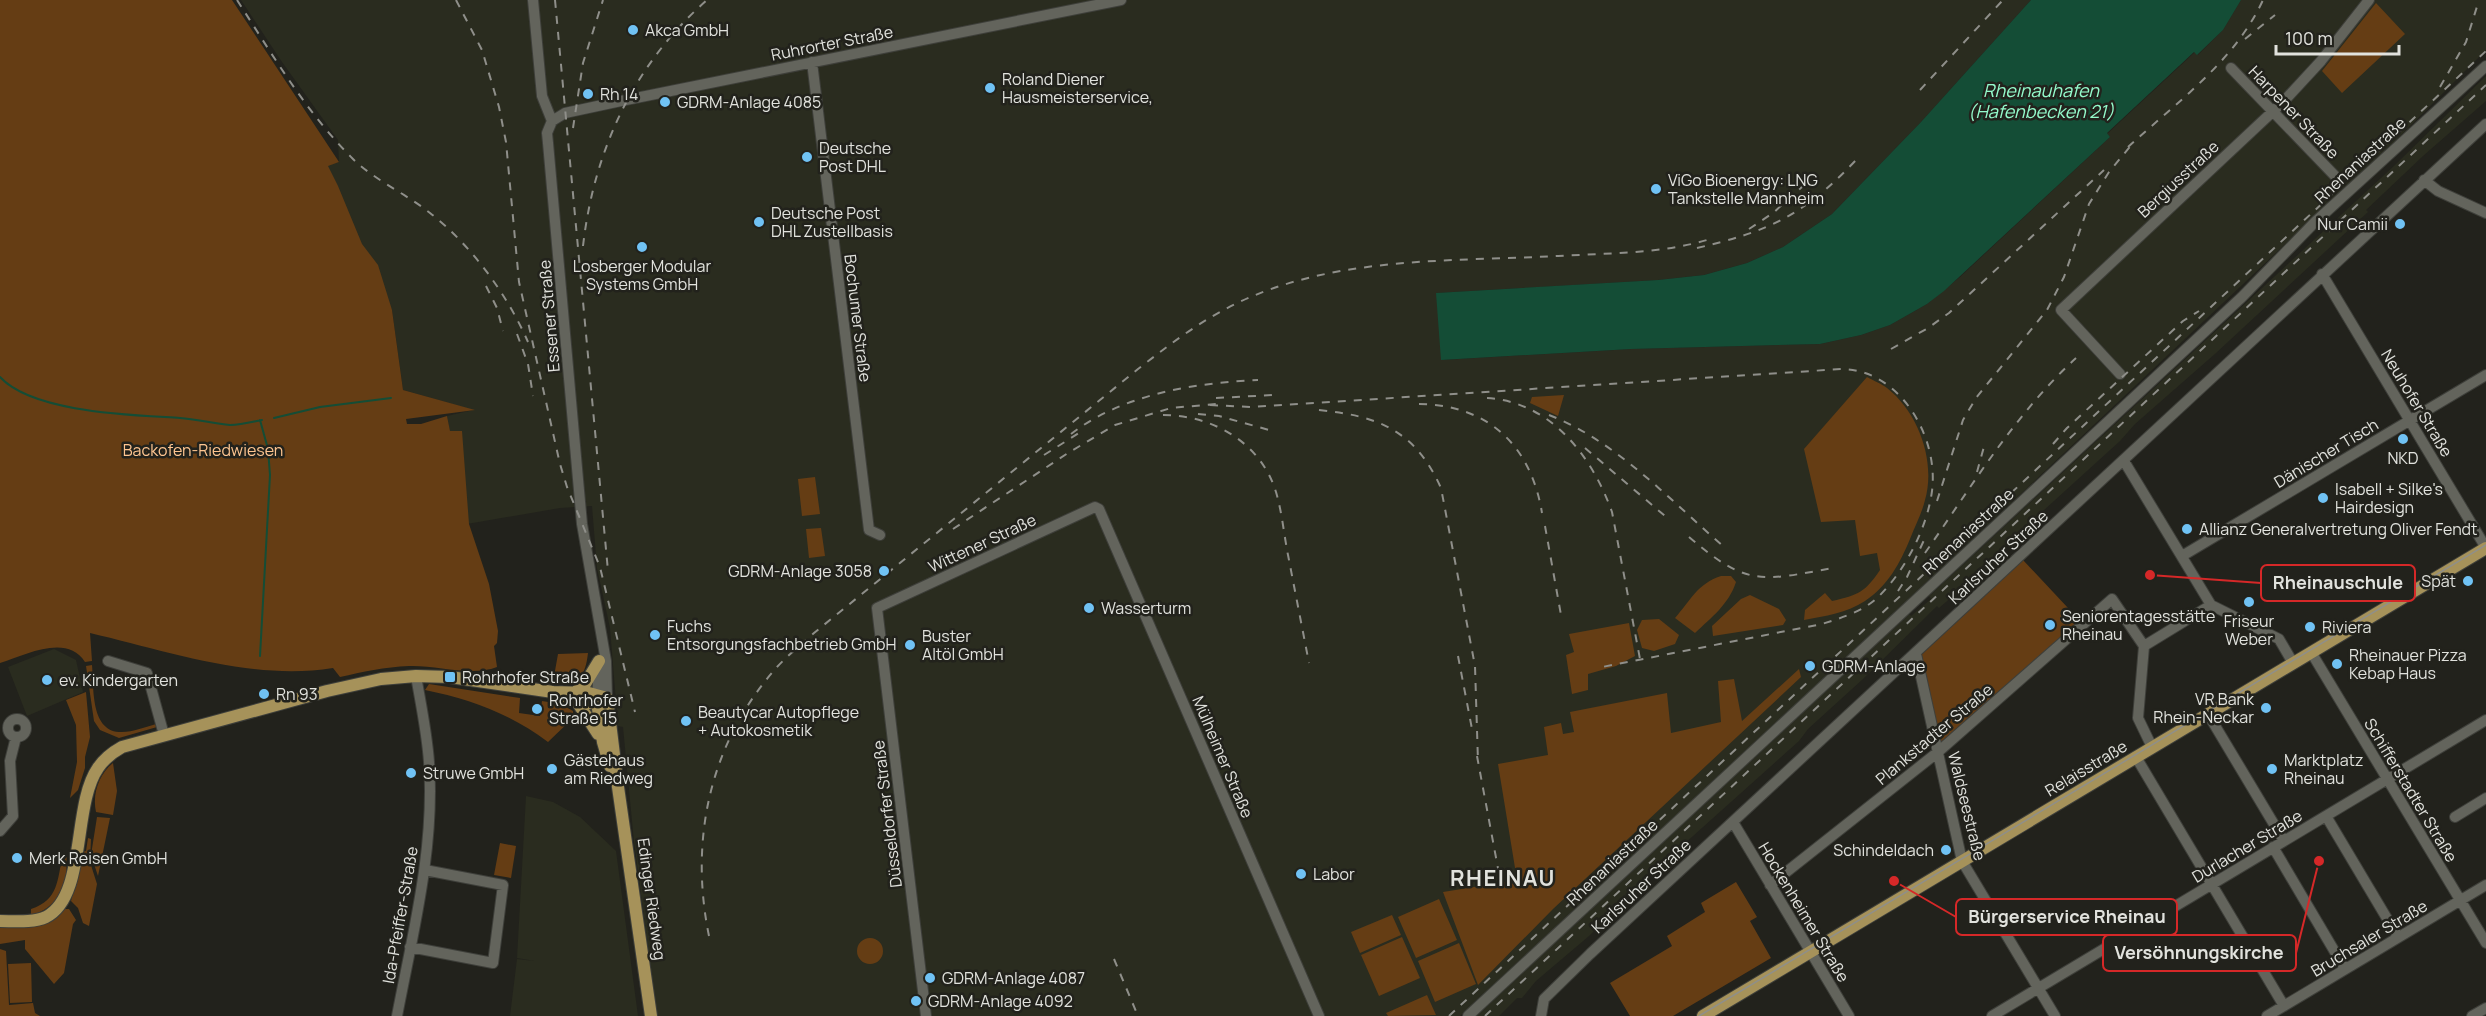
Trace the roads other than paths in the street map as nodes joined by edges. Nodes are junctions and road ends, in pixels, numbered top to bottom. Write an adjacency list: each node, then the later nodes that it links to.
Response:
1 (533, 0): 8 (street, Essener Straße)
2 (1121, 0): 4 (street, Ruhrorter Straße)
3 (2369, 0): 7 (street, Bergiusstraße)
4 (812, 62): 8 (street, Ruhrorter Straße); 19 (street, Bochumer Straße)
5 (2486, 66): 71 (street, Rhenaniastraße)
6 (2231, 68): 7 (street, Harpener Straße)
7 (2272, 111): 10 (street, Harpener Straße); 14 (street, Bergiusstraße)
8 (552, 121): 24 (street, Essener Straße)
9 (2486, 124): 11 (street, Karlsruher Straße)
10 (2336, 177)
11 (2424, 180): 12 (street); 13 (street, Karlsruher Straße)
12 (2486, 213)
13 (2322, 274): 16 (street, Neuhofer Straße); 17 (street, Karlsruher Straße)
14 (2120, 374)
15 (2486, 375): 16 (street, Dänischer Tisch)
16 (2410, 421): 20 (street, Neuhofer Straße); 21 (street, Dänischer Tisch)
17 (2124, 461): 21 (street); 27 (street, Karlsruher Straße)
18 (1099, 509): 23 (street, Wittener Straße); 70 (street, Mülheimer Straße)
19 (880, 535)
20 (2486, 548): 26 (main road, Relaisstraße)
21 (2182, 556): 22 (street)
22 (2211, 606): 25 (street); 30 (street)
23 (877, 608): 69 (street, Düsseldorfer Straße)
24 (601, 631): 29 (street, Essener Straße); 33 (street, Essener Straße)
25 (2144, 646): 39 (street); 40 (street, Plankstadter Straße)
26 (2311, 652): 30 (main road, Relaisstraße); 42 (street, Schifferstadter Straße)
27 (1917, 654): 40 (street, Waldseestraße); 47 (street, Karlsruher Straße)
28 (108, 661): 36 (street)
29 (599, 661): 32 (main road); 33 (street, Essener Straße)
30 (2293, 663): 34 (main road, Relaisstraße)
31 (416, 676): 32 (main road); 36 (main road); 52 (street, Ida-Pfeiffer-Straße)
32 (576, 696): 33 (main road); 38 (main road)
33 (600, 698): 38 (main road, Edinger Riedweg); 43 (main road, Edinger Riedweg)
34 (2208, 714): 39 (main road, Relaisstraße); 49 (street)
35 (2486, 720): 42 (street, Durlacher Straße)
36 (164, 735): 57 (main road)
37 (16, 736): 48 (street)
38 (603, 742): 43 (main road, Edinger Riedweg)
39 (2152, 747): 41 (main road, Relaisstraße)
40 (1938, 752): 51 (street, Waldseestraße); 54 (street, Plankstadter Straße)
41 (2136, 757): 51 (main road, Relaisstraße); 53 (street)
42 (2387, 779): 45 (street, Durlacher Straße); 56 (street, Schifferstadter Straße)
43 (618, 787): 68 (main road, Edinger Riedweg)
44 (2486, 798): 46 (street)
45 (2326, 816): 49 (street, Durlacher Straße); 58 (street)
46 (2455, 816)
47 (1733, 822): 54 (street, Hockenheimer Straße); 72 (street, Karlsruher Straße)
48 (0, 831)
49 (2284, 841): 50 (street, Durlacher Straße)
50 (2273, 848): 53 (street, Durlacher Straße); 62 (street)
51 (1962, 861): 61 (main road, Relaisstraße); 63 (street, Waldseestraße)
52 (425, 870): 60 (street, Ida-Pfeiffer-Straße); 60 (street)
53 (2212, 884): 63 (street, Durlacher Straße); 64 (street)
54 (1770, 885): 61 (street, Hockenheimer Straße)
55 (2486, 885): 56 (street, Bruchsaler Straße)
56 (2460, 901): 58 (street, Bruchsaler Straße); 59 (street, Schifferstadter Straße)
57 (0, 921)
58 (2398, 937): 62 (street, Bruchsaler Straße)
59 (2486, 943)
60 (410, 947): 67 (street, Ida-Pfeiffer-Straße)
61 (1810, 952): 66 (main road, Relaisstraße); 74 (street, Hockenheimer Straße)
62 (2346, 969): 64 (street, Bruchsaler Straße)
63 (2038, 988): 75 (street, Durlacher Straße); 76 (street, Waldseestraße)
64 (2284, 1006): 77 (street, Bruchsaler Straße)
65 (2486, 1008): 78 (street)
66 (1717, 1012): 73 (main road, Relaisstraße)
67 (397, 1016)
68 (651, 1016)
69 (926, 1016)
70 (1318, 1016)
71 (1468, 1016)
72 (1541, 1016)
73 (1703, 1016)
74 (1849, 1016)
75 (1992, 1016)
76 (2055, 1016)
77 (2267, 1016)
78 (2472, 1016)

